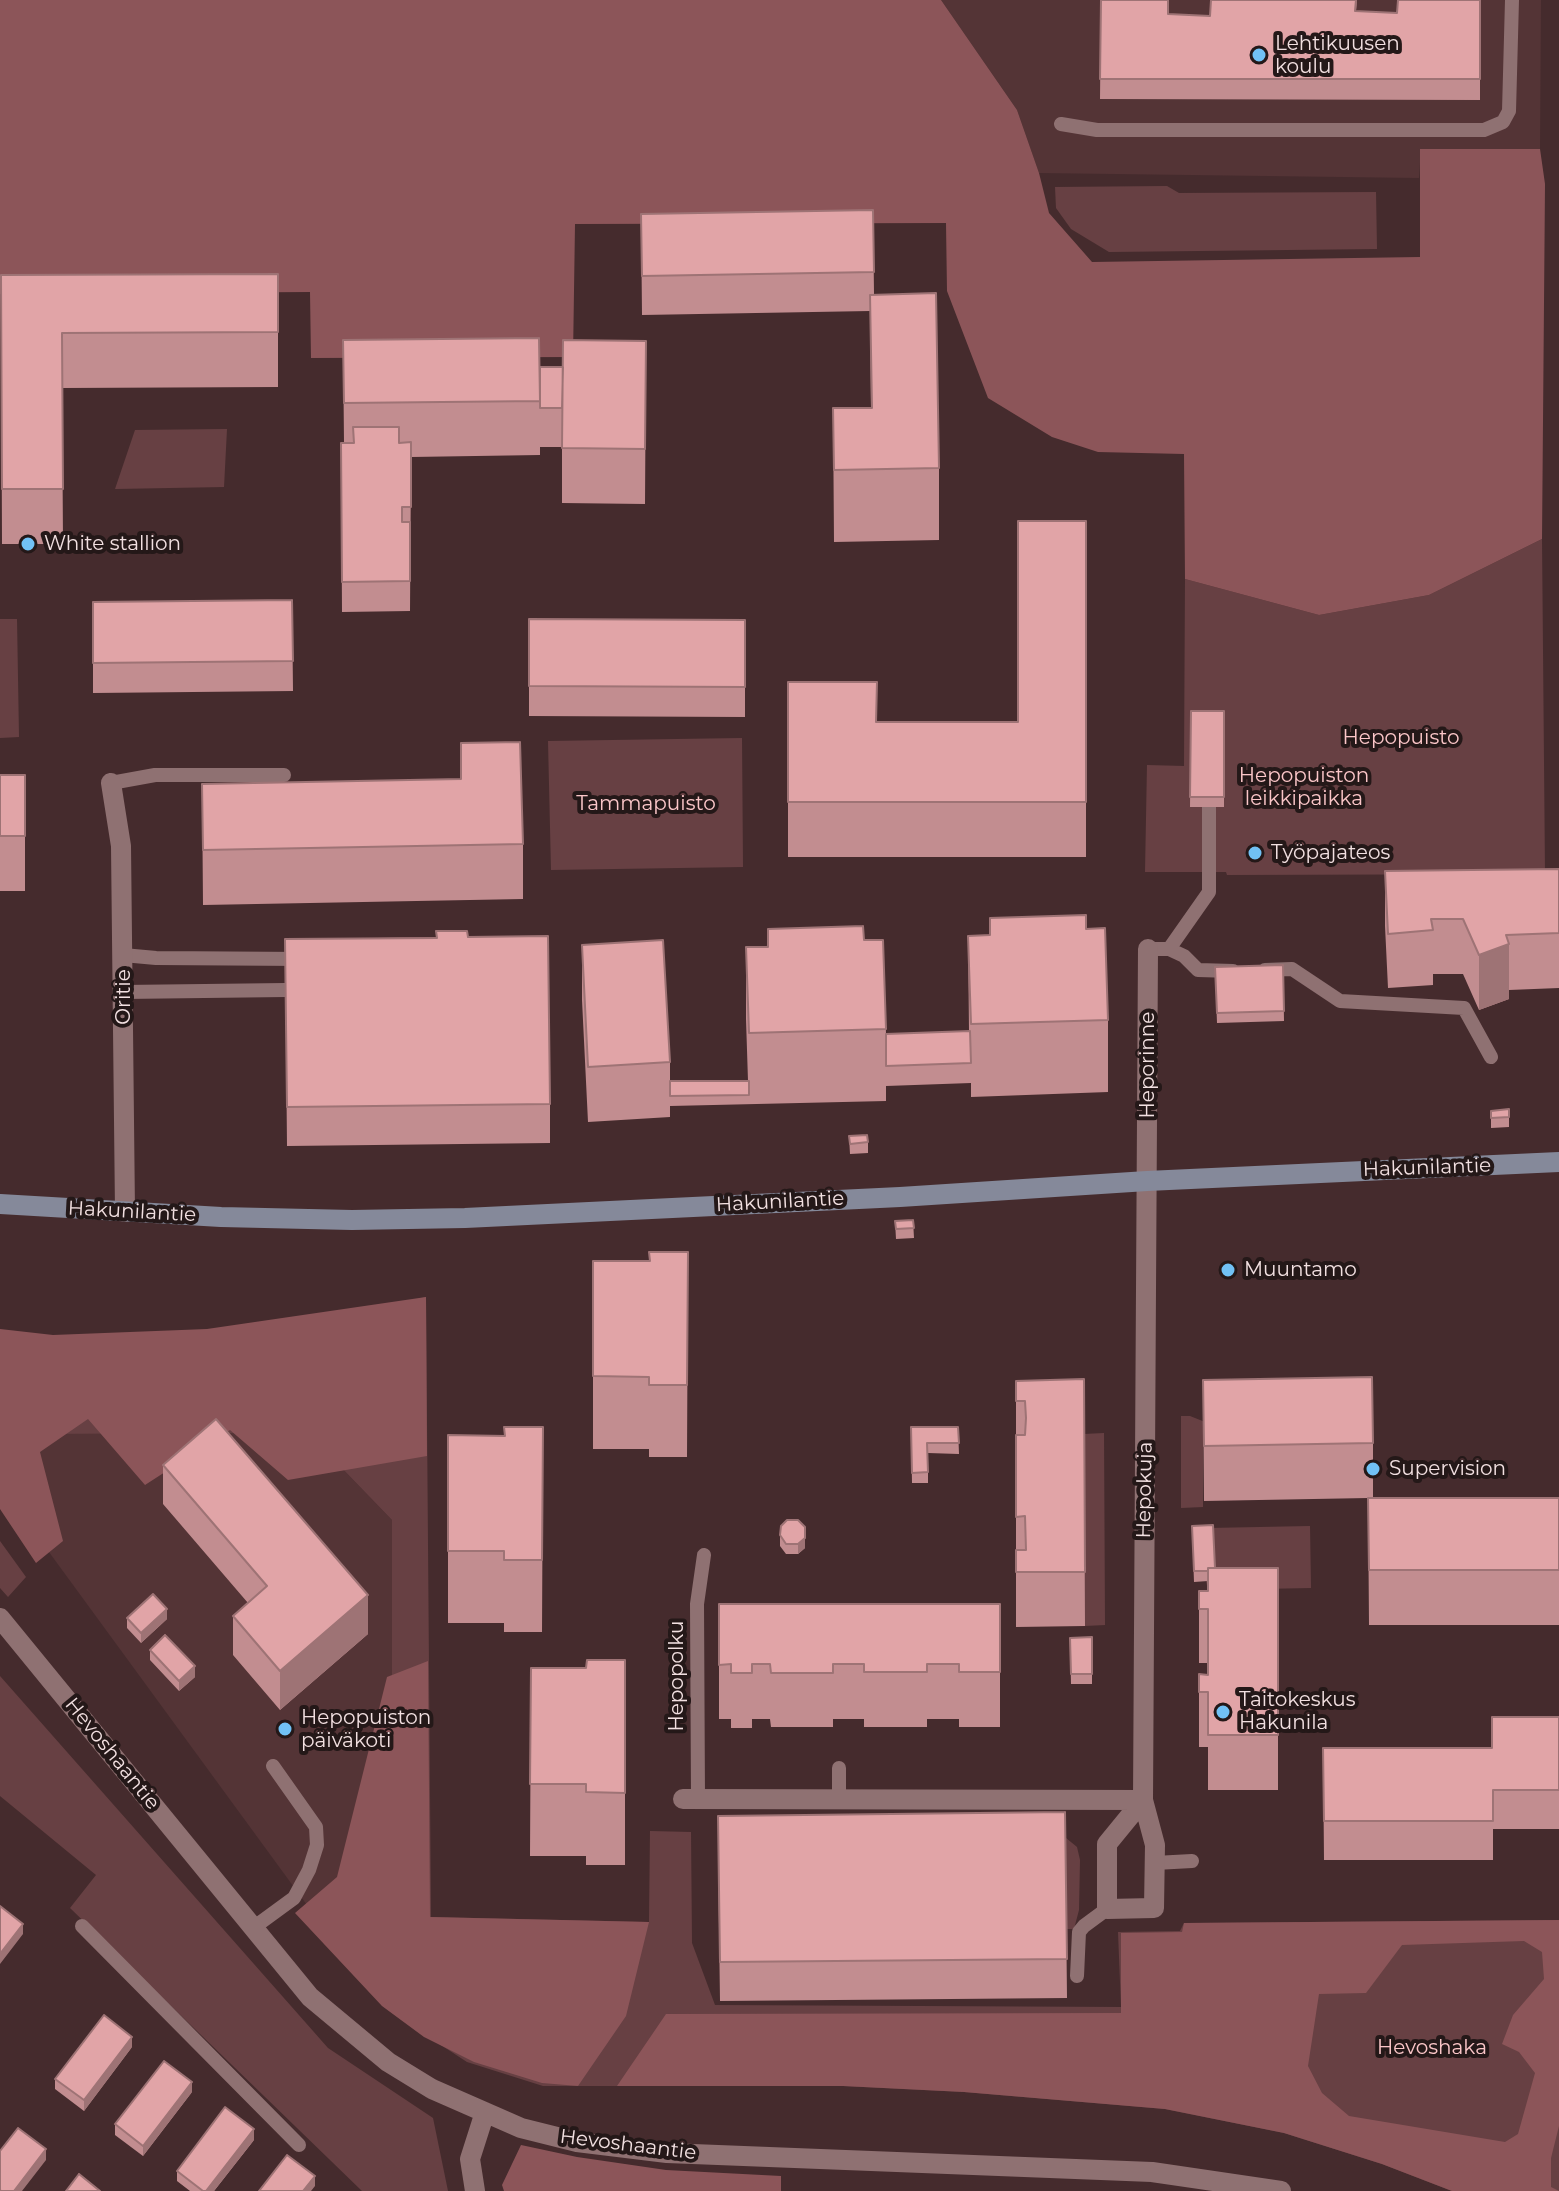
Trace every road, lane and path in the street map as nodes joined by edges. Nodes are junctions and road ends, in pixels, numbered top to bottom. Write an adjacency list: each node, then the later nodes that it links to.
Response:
1 (1512, 0): 2 (lane)
2 (1061, 124)
3 (284, 775): 4 (lane)
4 (111, 783): 7 (street, Oritie)
5 (1209, 807): 6 (lane)
6 (1158, 949): 11 (lane); 13 (street, Heporinne)
7 (123, 955): 8 (lane); 10 (street, Oritie)
8 (323, 959)
9 (286, 990): 10 (lane)
10 (123, 992): 15 (street, Oritie)
11 (1491, 1057)
12 (1559, 1162): 13 (main road, Hakunilantie)
13 (1147, 1181): 15 (main road, Hakunilantie); 22 (street, Hepokuja)
14 (0, 1204): 15 (main road, Hakunilantie)
15 (125, 1212)
16 (704, 1555): 20 (lane, Hepopolku)
17 (0, 1618): 27 (street, Hevoshaantie)
18 (273, 1766): 27 (lane)
19 (839, 1768): 21 (lane)
20 (691, 1799): 21 (street)
21 (839, 1799): 22 (street)
22 (1143, 1800): 24 (street, Hepokuja); 25 (street)
23 (1192, 1861): 24 (lane)
24 (1155, 1863): 25 (street, Hepokuja)
25 (1107, 1909): 28 (lane)
26 (82, 1926): 30 (lane)
27 (253, 1928): 29 (street, Hevoshaantie)
28 (1077, 1976)
29 (485, 2112): 31 (street); 32 (street, Hevoshaantie)
30 (299, 2145)
31 (475, 2191)
32 (1281, 2191)

